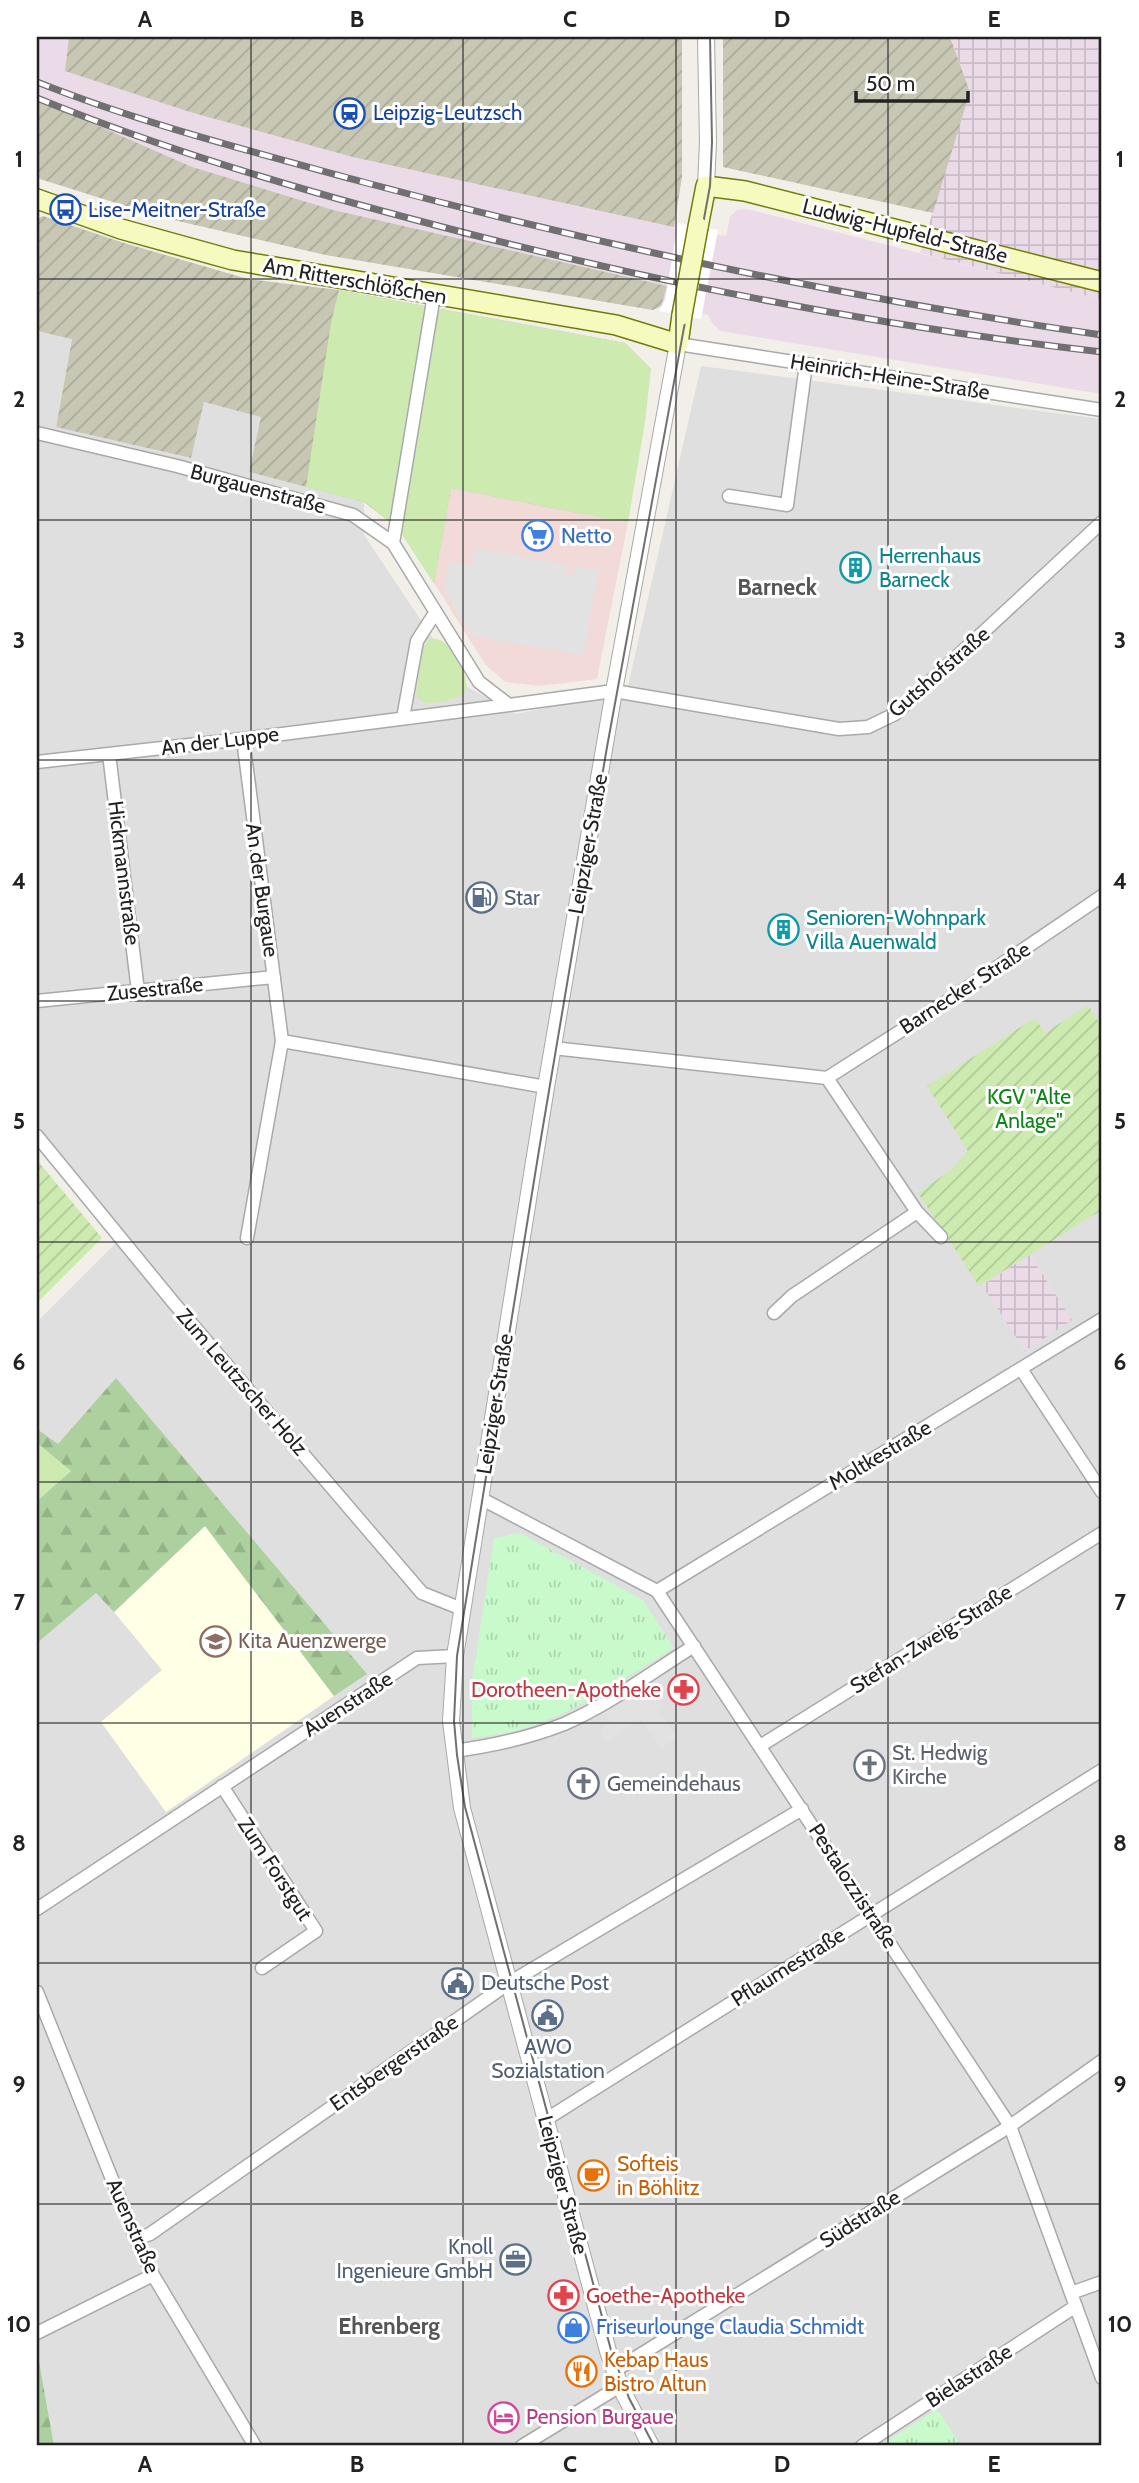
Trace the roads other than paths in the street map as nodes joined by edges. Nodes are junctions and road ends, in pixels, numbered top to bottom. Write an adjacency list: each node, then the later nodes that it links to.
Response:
1 (706, 37): 2 (street)
2 (706, 186): 4 (main road, Ludwig-Hupfeld-Straße); 6 (main road, bridge)
3 (37, 199): 5 (main road, Am Ritterschlößchen)
4 (1102, 282)
5 (434, 295): 6 (main road, Am Ritterschlößchen); 12 (street)
6 (678, 344): 7 (street, Heinrich-Heine-Straße); 14 (street, Leipziger Straße)
7 (806, 364): 8 (street, Heinrich-Heine-Straße); 10 (street)
8 (1102, 410)
9 (37, 433): 12 (street, Burgauenstraße)
10 (729, 496)
11 (1102, 522): 14 (street, Gutshofstraße)
12 (393, 542): 13 (street, Burgauenstraße)
13 (435, 613): 15 (street, Burgauenstraße); 16 (street)
14 (614, 691): 15 (street); 25 (street, Leipziger Straße)
15 (509, 705): 16 (street)
16 (403, 718): 17 (street, An der Luppe)
17 (243, 739): 18 (street, An der Luppe); 21 (street, An der Burgaue)
18 (109, 754): 19 (street, An der Luppe); 22 (street, Hickmannstraße)
19 (37, 762)
20 (1102, 896): 26 (street, Barnecker Straße)
21 (274, 977): 22 (street, Zusestraße); 24 (street, An der Burgaue)
22 (138, 991): 23 (street, Zusestraße)
23 (37, 1001)
24 (282, 1041): 27 (street); 31 (street, An der Burgaue)
25 (553, 1048): 26 (street); 27 (street, Leipziger Straße)
26 (827, 1078): 29 (street)
27 (546, 1087): 36 (street, Leipziger Straße)
28 (37, 1136): 39 (street, Zum Leutzscher Holz)
29 (917, 1212): 30 (street); 32 (street)
30 (941, 1237)
31 (247, 1238)
32 (774, 1313)
33 (1102, 1319): 34 (street, Moltkestraße)
34 (1021, 1369): 35 (street); 38 (street, Moltkestraße)
35 (1102, 1492)
36 (480, 1499): 38 (street, Pestalozzistraße); 39 (street, Leipziger Straße)
37 (1102, 1532): 42 (street, Stefan-Zweig-Straße)
38 (657, 1591): 40 (street, Pestalozzistraße)
39 (462, 1609): 41 (street, Leipziger Straße)
40 (694, 1646): 42 (street, Pestalozzistraße); 43 (street)
41 (455, 1656): 43 (street, Leipziger Straße); 45 (street, Auenstraße)
42 (760, 1746): 46 (street, Pestalozzistraße)
43 (454, 1751): 50 (street, Leipziger Straße)
44 (1102, 1770): 48 (street, Pflaumestraße)
45 (222, 1786): 47 (street, Auenstraße); 49 (street, Zum Forstgut)
46 (802, 1809): 48 (street, Pestalozzistraße); 50 (street, Entsbergerstraße)
47 (37, 1909)
48 (872, 1915): 53 (street, Pflaumestraße); 54 (street, Pestalozzistraße)
49 (262, 1968)
50 (509, 1983): 53 (street, Leipziger Straße); 55 (street, Entsbergerstraße)
51 (37, 1992): 55 (street, Auenstraße)
52 (1102, 2061): 54 (street, Südstraße)
53 (545, 2120): 61 (street, Leipziger Straße)
54 (1010, 2126): 58 (street, Pestalozzistraße); 61 (street, Südstraße)
55 (136, 2239): 56 (street, Auenstraße)
56 (153, 2275): 60 (street); 64 (street, Auenstraße)
57 (1102, 2282): 58 (street)
58 (1071, 2292): 59 (street, Pestalozzistraße)
59 (1076, 2306): 62 (street, Pestalozzistraße); 67 (street, Bielastraße)
60 (37, 2333)
61 (614, 2371): 63 (street, Leipziger Straße)
62 (1102, 2378)
63 (620, 2386): 65 (street); 66 (street, Leipziger Straße)
64 (255, 2446)
65 (522, 2446)
66 (651, 2446)
67 (862, 2446)

